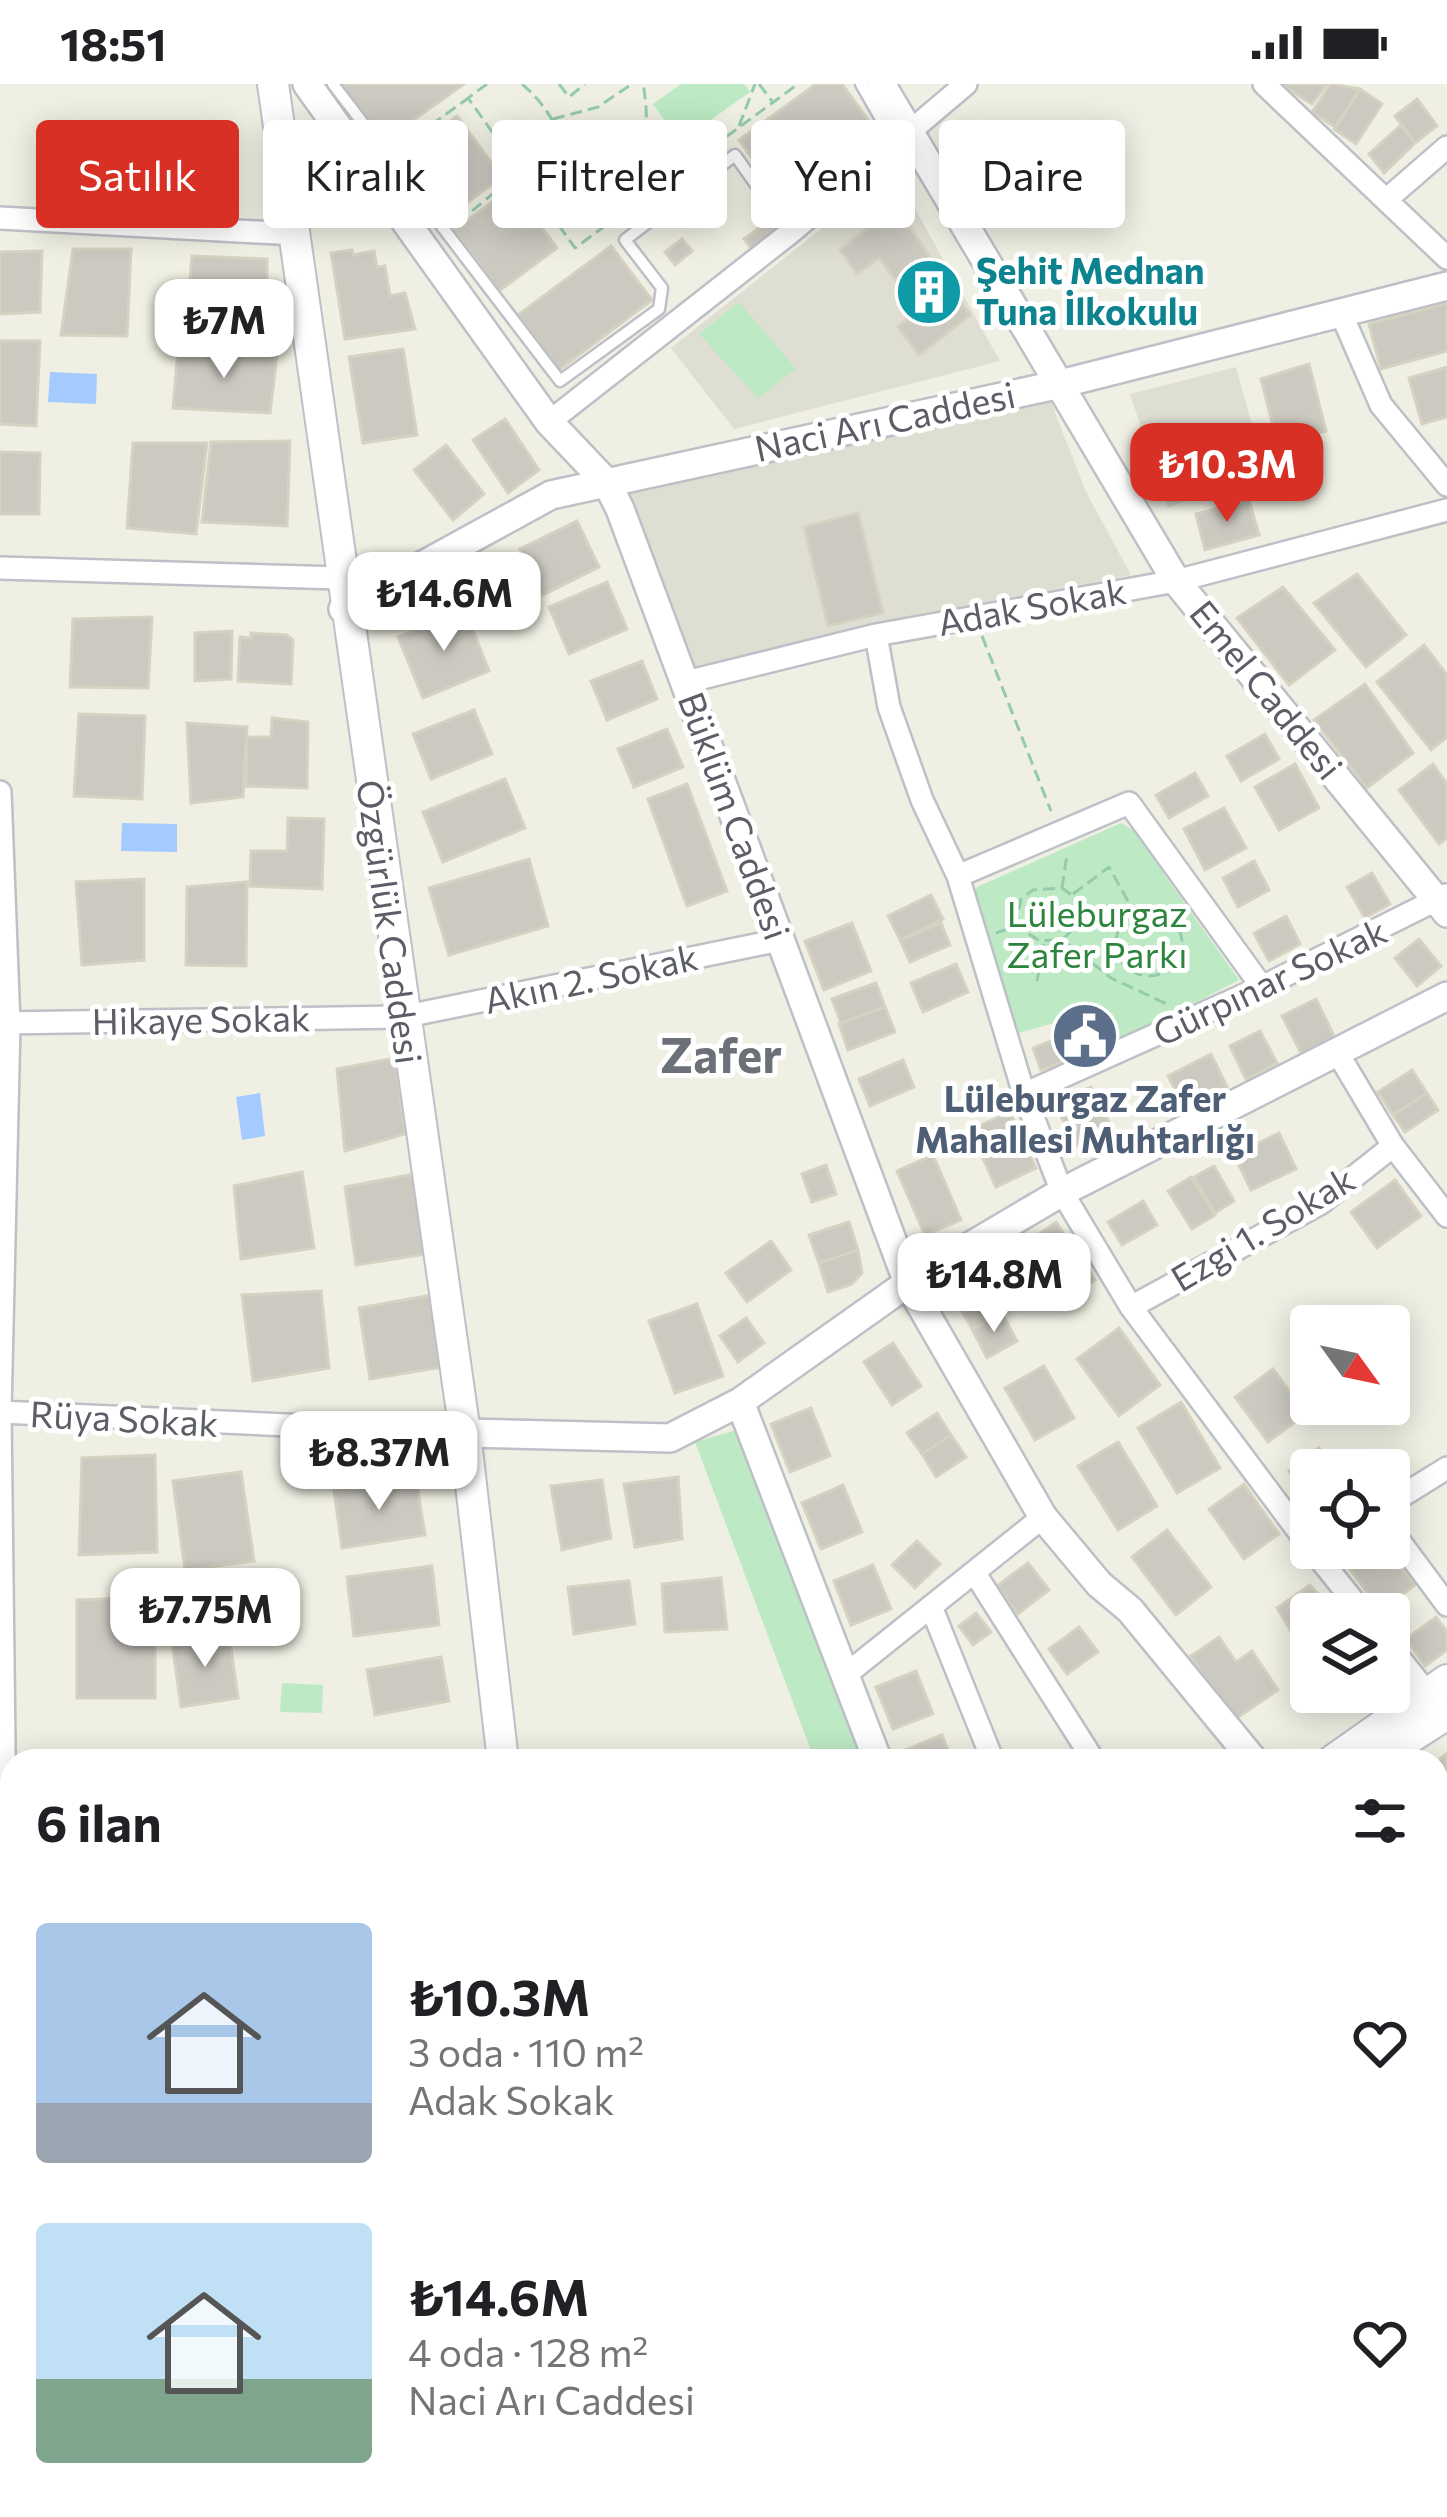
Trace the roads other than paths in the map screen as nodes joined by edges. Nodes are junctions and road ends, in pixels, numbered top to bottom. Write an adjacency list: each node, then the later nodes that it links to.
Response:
1 (273, 84): 19 (main road, Özgürlük Caddesi)
2 (308, 84): 24 (street, Büklüm Caddesi)
3 (333, 84): 13 (lane)
4 (861, 84): 8 (lane)
5 (881, 84): 9 (street, Emel Caddesi)
6 (967, 84): 10 (street)
7 (1264, 84): 14 (street)
8 (882, 120)
9 (902, 120)
10 (915, 131)
11 (915, 142): 23 (street, Emel Caddesi)
12 (1447, 148): 14 (street)
13 (751, 178)
14 (1386, 200): 20 (street)
15 (0, 218): 19 (street)
16 (786, 228): 18 (lane)
17 (796, 228): 18 (street)
18 (790, 233): 24 (street)
19 (294, 234): 30 (main road, Özgürlük Caddesi)
20 (1447, 258)
21 (1447, 286): 22 (street, Naci Arı Caddesi)
22 (1341, 313): 23 (street, Naci Arı Caddesi); 26 (street)
23 (1056, 385): 25 (street, Naci Arı Caddesi); 29 (street, Emel Caddesi)
24 (549, 422): 25 (street, Büklüm Caddesi)
25 (607, 483): 30 (street, Naci Arı Caddesi); 32 (street, Büklüm Caddesi)
26 (1447, 485)
27 (1447, 510): 29 (street, Adak Sokak)
28 (0, 568): 30 (street)
29 (1176, 581): 31 (street, Adak Sokak); 35 (street, Emel Caddesi)
30 (341, 594): 39 (main road, Özgürlük Caddesi)
31 (876, 635): 32 (street, Adak Sokak); 34 (street)
32 (686, 682): 36 (street, Büklüm Caddesi)
33 (0, 792): 40 (street)
34 (958, 876): 37 (street); 42 (street)
35 (1444, 904): 37 (street, Gürpınar Sokak)
36 (780, 940): 39 (street, Akın 2. Sokak); 46 (street, Büklüm Caddesi)
37 (1262, 987): 42 (street, Gürpınar Sokak)
38 (1447, 996): 41 (street)
39 (402, 1017): 40 (street, Hikaye Sokak); 50 (main road, Özgürlük Caddesi)
40 (5, 1023): 49 (street)
41 (1337, 1052): 43 (street); 44 (street)
42 (1024, 1094): 44 (street)
43 (1393, 1146): 45 (street); 47 (street, Ezgi 1. Sokak)
44 (1061, 1192): 46 (street); 47 (street)
45 (1447, 1216)
46 (908, 1283): 48 (street); 53 (street, Büklüm Caddesi)
47 (1130, 1307): 54 (street)
48 (740, 1402): 50 (street); 63 (street)
49 (0, 1412): 50 (street, Rüya Sokak); 65 (street)
50 (465, 1433): 66 (main road, Özgürlük Caddesi)
51 (1447, 1468): 52 (street)
52 (1410, 1491)
53 (1043, 1517): 57 (street); 58 (street, Büklüm Caddesi)
54 (1290, 1519)
55 (1410, 1555): 60 (street)
56 (1329, 1569): 59 (street)
57 (976, 1575): 61 (street); 69 (street)
58 (1099, 1584): 70 (street, Büklüm Caddesi); 71 (street, Büklüm Caddesi)
59 (1348, 1593)
60 (1447, 1605)
61 (932, 1609): 63 (street); 68 (street)
62 (1410, 1668): 64 (street)
63 (844, 1676): 67 (street)
64 (1443, 1704): 72 (main road); 73 (main road)
65 (4, 1749)
66 (502, 1749)
67 (873, 1749)
68 (988, 1749)
69 (1086, 1749)
70 (1220, 1749)
71 (1244, 1749)
72 (1355, 1749)
73 (1389, 1749)

